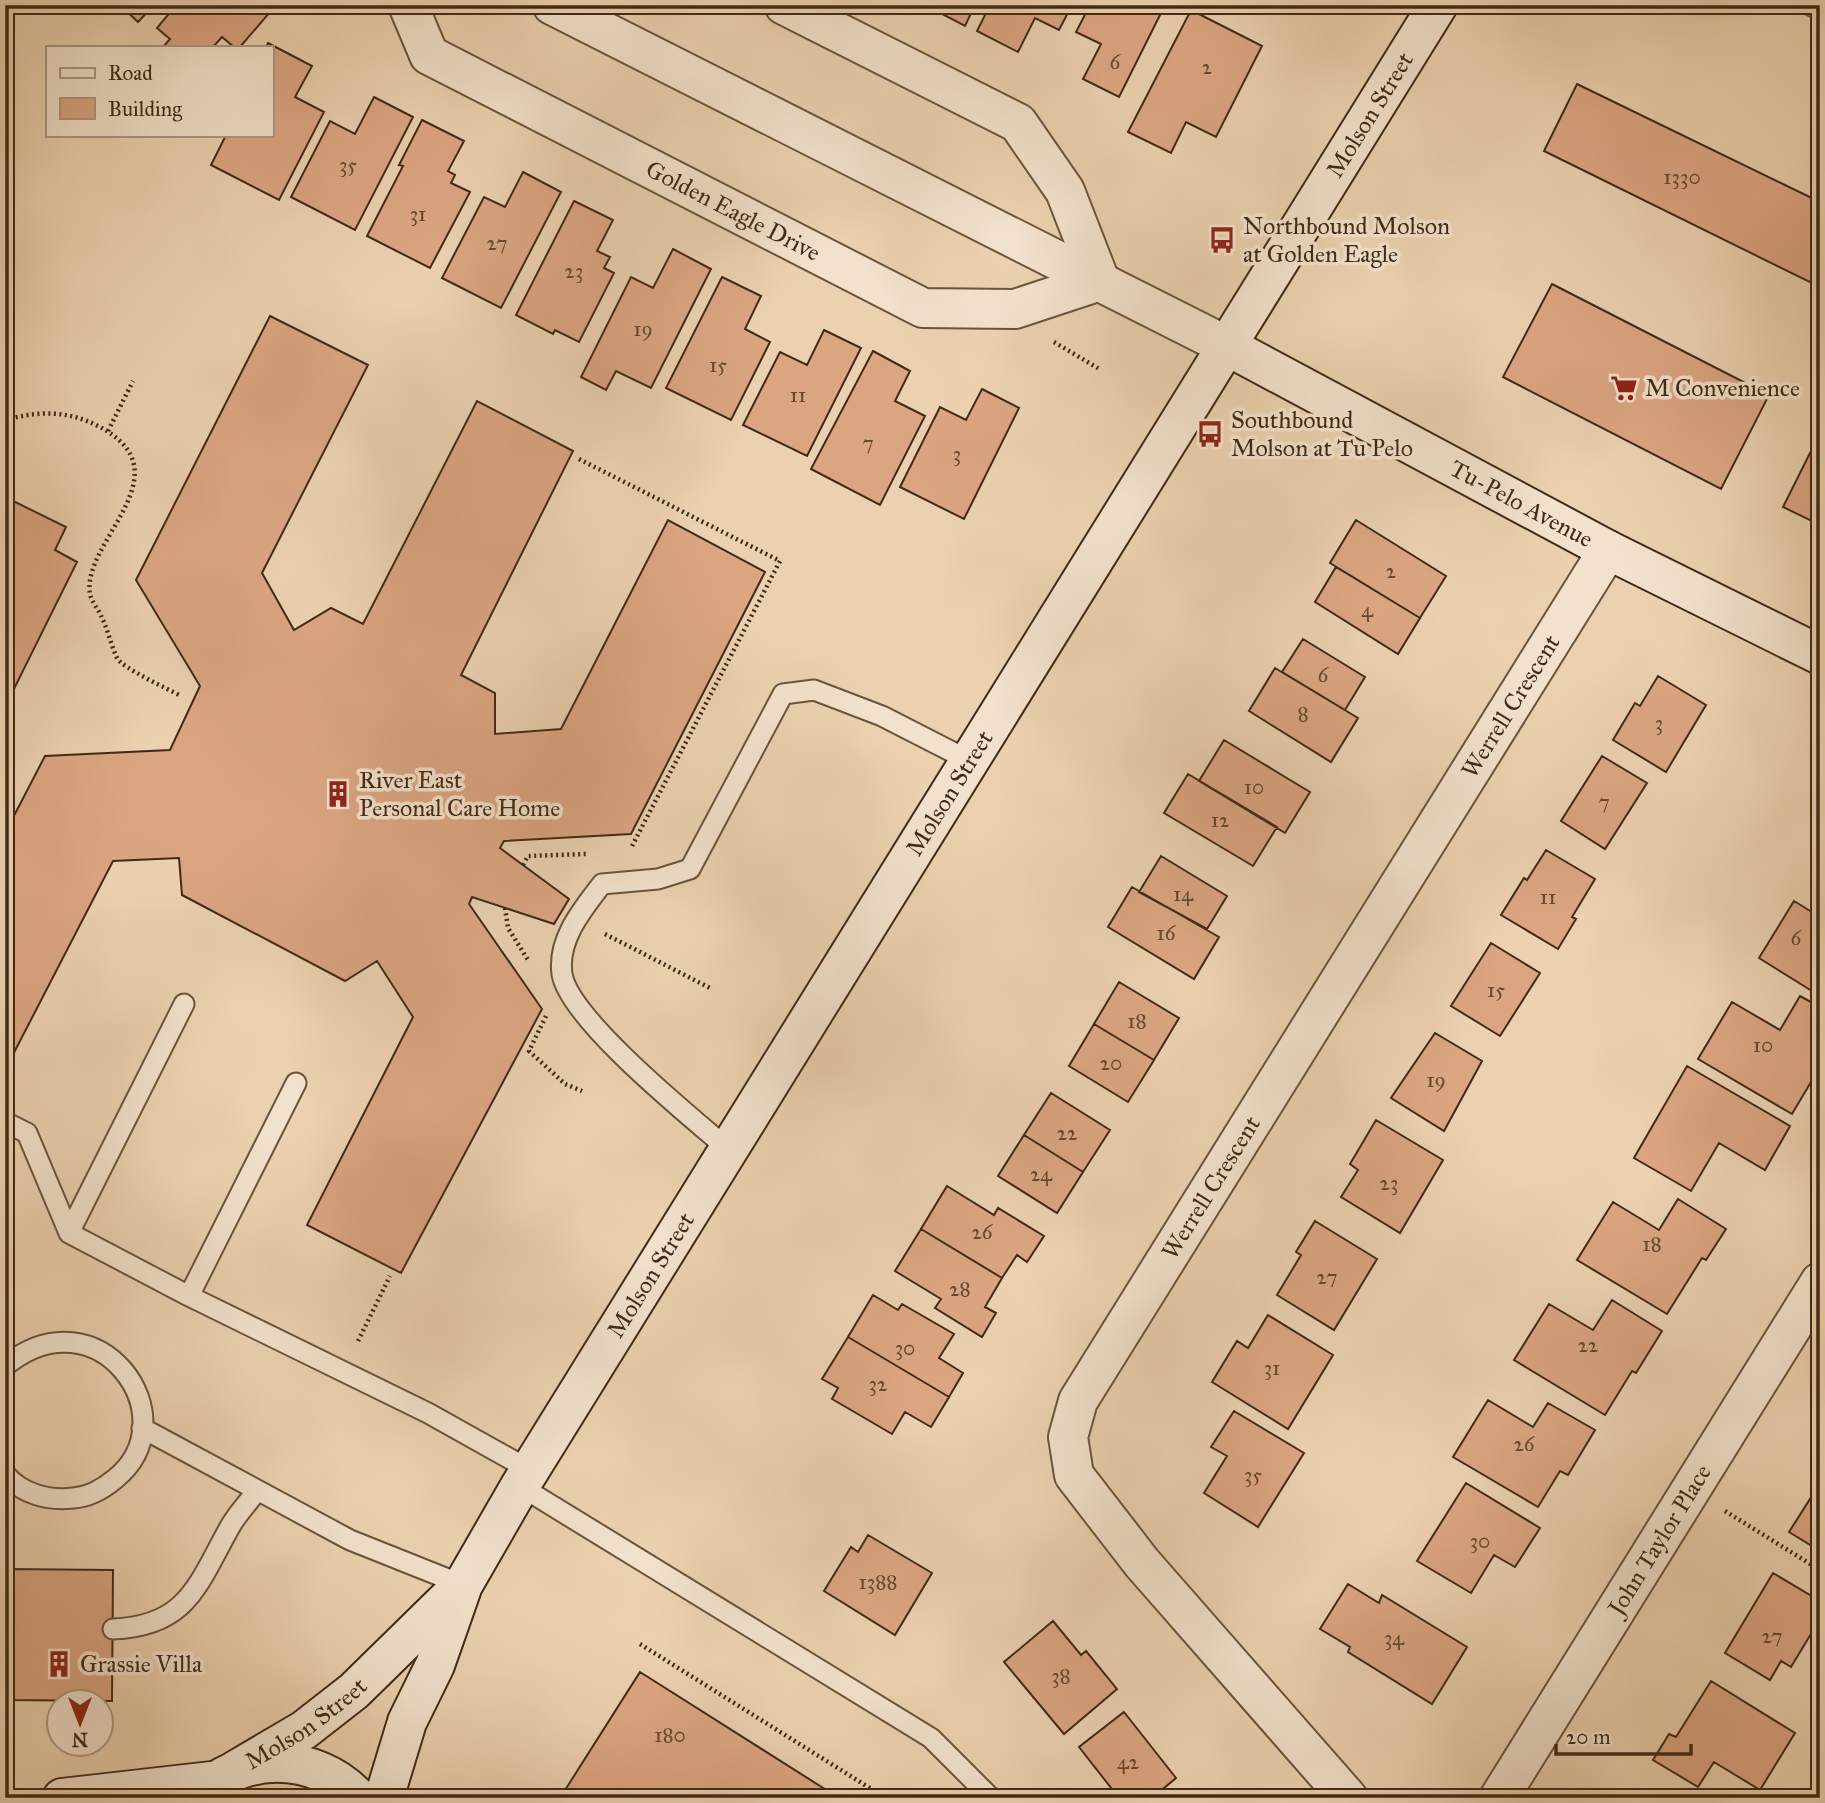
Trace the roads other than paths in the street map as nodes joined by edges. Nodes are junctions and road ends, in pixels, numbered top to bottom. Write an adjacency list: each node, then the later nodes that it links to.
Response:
1 (408, 5): 7 (street, Golden Eagle Drive)
2 (552, 5): 7 (street)
3 (784, 5): 7 (street)
4 (1438, 5): 8 (street, Molson Street)
5 (1810, 5): 6 (lane)
6 (1820, 10)
7 (1100, 281): 8 (street)
8 (1227, 346): 9 (street, Tu-Pelo Avenue); 11 (street, Molson Street)
9 (1608, 550): 10 (street, Tu-Pelo Avenue); 31 (street, Werrell Crescent)
10 (1820, 655)
11 (970, 761): 15 (street, Molson Street); 15 (lane)
12 (184, 1004): 16 (lane)
13 (296, 1083): 18 (lane)
14 (5, 1122): 16 (lane)
15 (729, 1150): 22 (street, Molson Street)
16 (69, 1233): 18 (lane)
17 (1820, 1282): 32 (street, John Taylor Place)
18 (189, 1296): 22 (lane)
19 (5, 1366): 20 (lane)
20 (142, 1428): 21 (lane); 23 (lane)
21 (5, 1474)
22 (525, 1478): 24 (street, Molson Street); 30 (lane)
23 (257, 1490): 24 (lane); 25 (lane)
24 (463, 1585): 26 (street, Molson Street); 29 (street, Molson Street)
25 (113, 1629)
26 (215, 1783): 27 (street); 28 (street)
27 (62, 1798)
28 (358, 1798)
29 (384, 1798)
30 (991, 1798)
31 (1348, 1798)
32 (1499, 1798)

